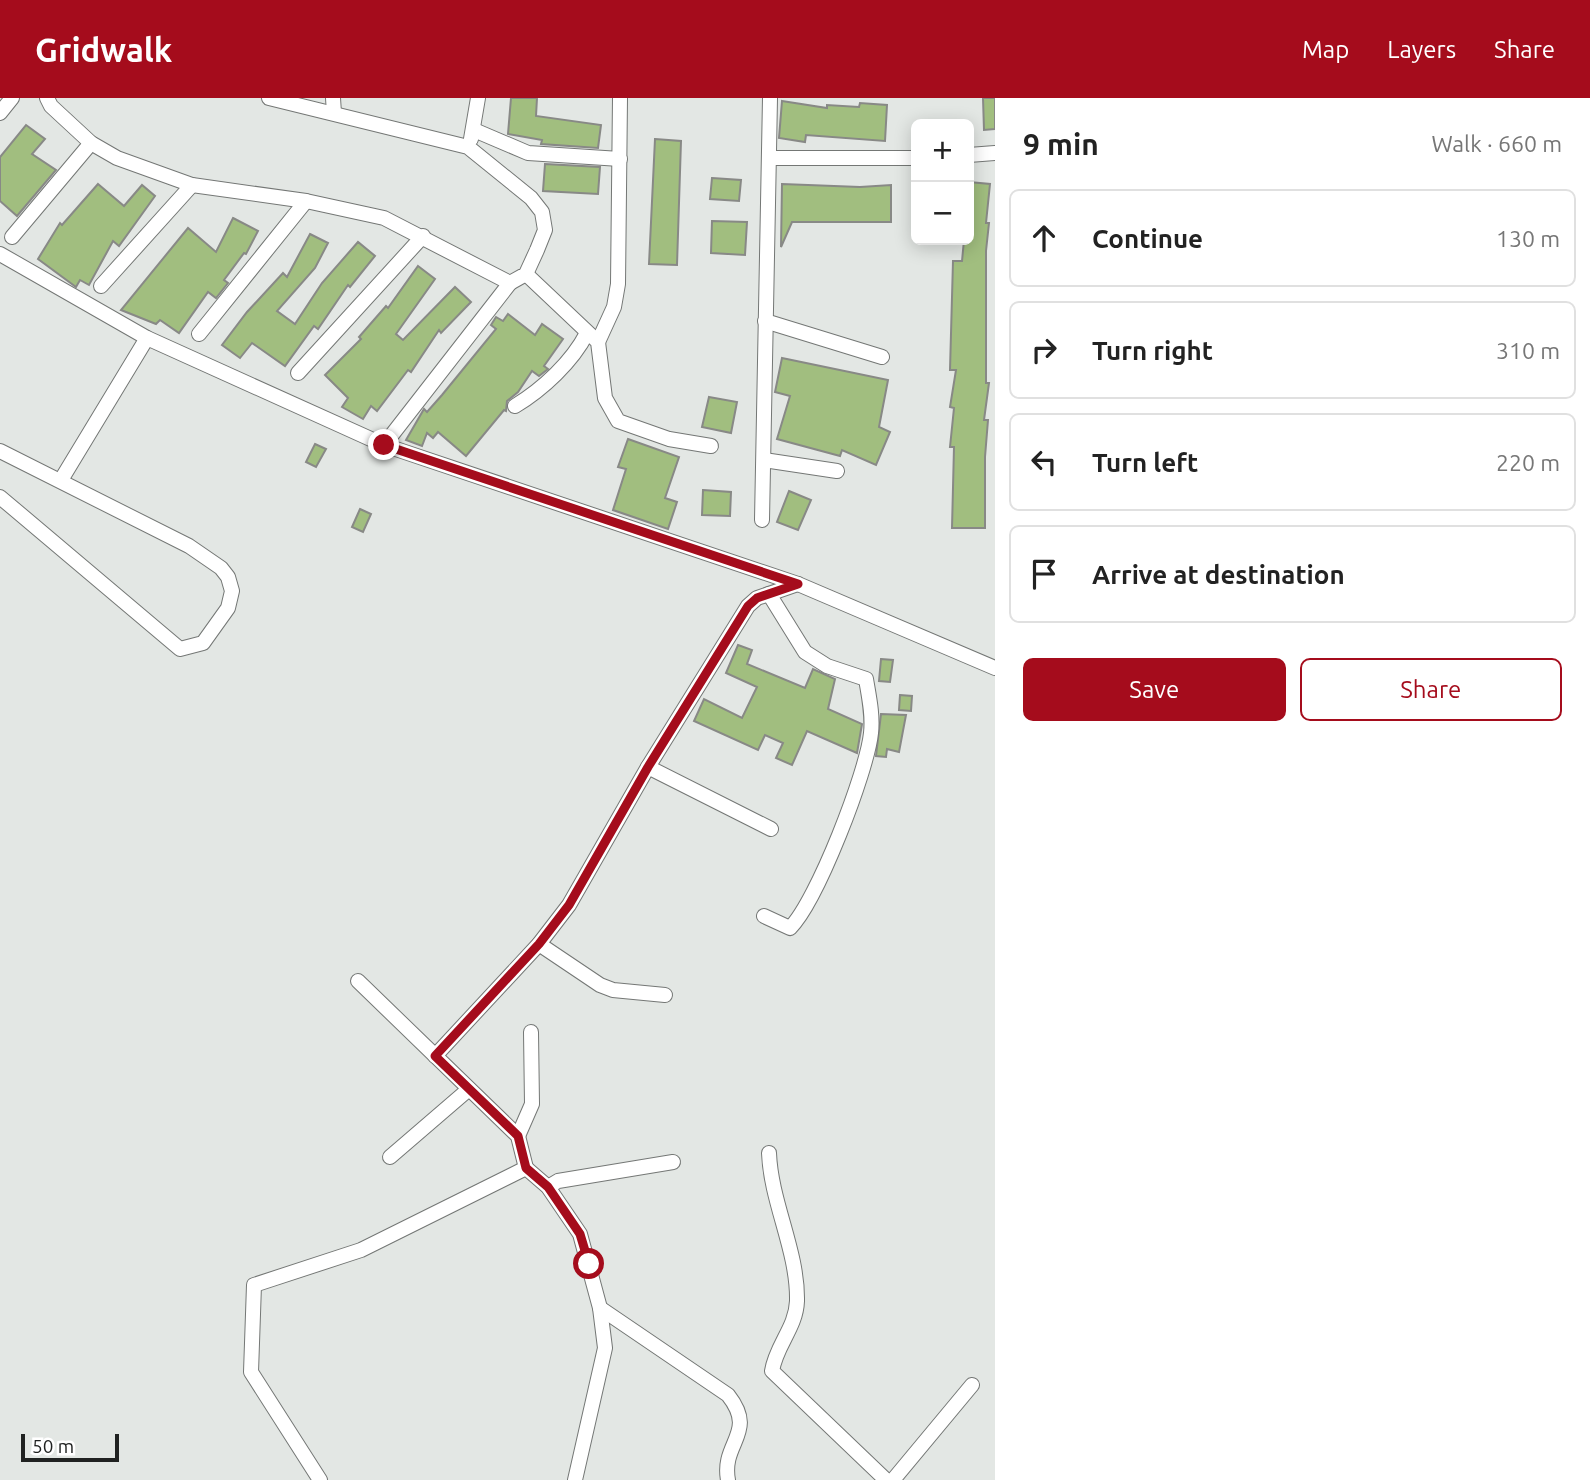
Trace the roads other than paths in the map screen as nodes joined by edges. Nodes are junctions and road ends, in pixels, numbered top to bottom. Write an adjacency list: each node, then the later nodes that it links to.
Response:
1 (12, 98): 8 (street)
2 (47, 98): 10 (street)
3 (268, 98): 7 (street)
4 (478, 98): 9 (street)
5 (620, 98): 15 (street)
6 (770, 98): 16 (street)
7 (334, 105): 11 (street)
8 (0, 113)
9 (474, 130): 11 (street); 15 (street)
10 (91, 143): 17 (street); 20 (street)
11 (468, 147): 22 (street)
12 (995, 153): 13 (street)
13 (974, 155)
14 (911, 158): 16 (street)
15 (620, 159): 27 (street)
16 (770, 159): 25 (street)
17 (192, 185): 18 (street); 24 (street)
18 (306, 201): 19 (street); 26 (street)
19 (423, 236): 23 (street); 30 (street)
20 (12, 237)
21 (0, 254): 28 (street)
22 (526, 274): 23 (street); 27 (street)
23 (510, 283): 32 (street)
24 (101, 286)
25 (765, 321): 29 (street); 35 (street)
26 (199, 334)
27 (592, 337): 31 (street); 33 (street)
28 (147, 338): 32 (street); 37 (street)
29 (881, 357)
30 (298, 373)
31 (515, 406)
32 (384, 445): 40 (street)
33 (711, 446)
34 (0, 451): 37 (street)
35 (764, 460): 36 (street); 39 (street)
36 (837, 471)
37 (61, 480): 38 (street)
38 (0, 497)
39 (762, 520)
40 (798, 584): 41 (street); 42 (street)
41 (769, 594): 43 (street); 45 (street)
42 (995, 668)
43 (648, 767): 44 (street); 46 (street)
44 (771, 828)
45 (764, 916)
46 (539, 944): 48 (street); 50 (street)
47 (358, 981): 50 (street)
48 (665, 995)
49 (531, 1032): 52 (street)
50 (435, 1056): 51 (street)
51 (469, 1089): 52 (street); 54 (street)
52 (518, 1136): 56 (street)
53 (769, 1153): 63 (street)
54 (390, 1157)
55 (673, 1161): 57 (street)
56 (526, 1168): 57 (street); 60 (street)
57 (548, 1187): 58 (street)
58 (600, 1308): 61 (street); 62 (street)
59 (972, 1385): 64 (street)
60 (320, 1480)
61 (575, 1480)
62 (728, 1480)
63 (886, 1480)
64 (892, 1480)

